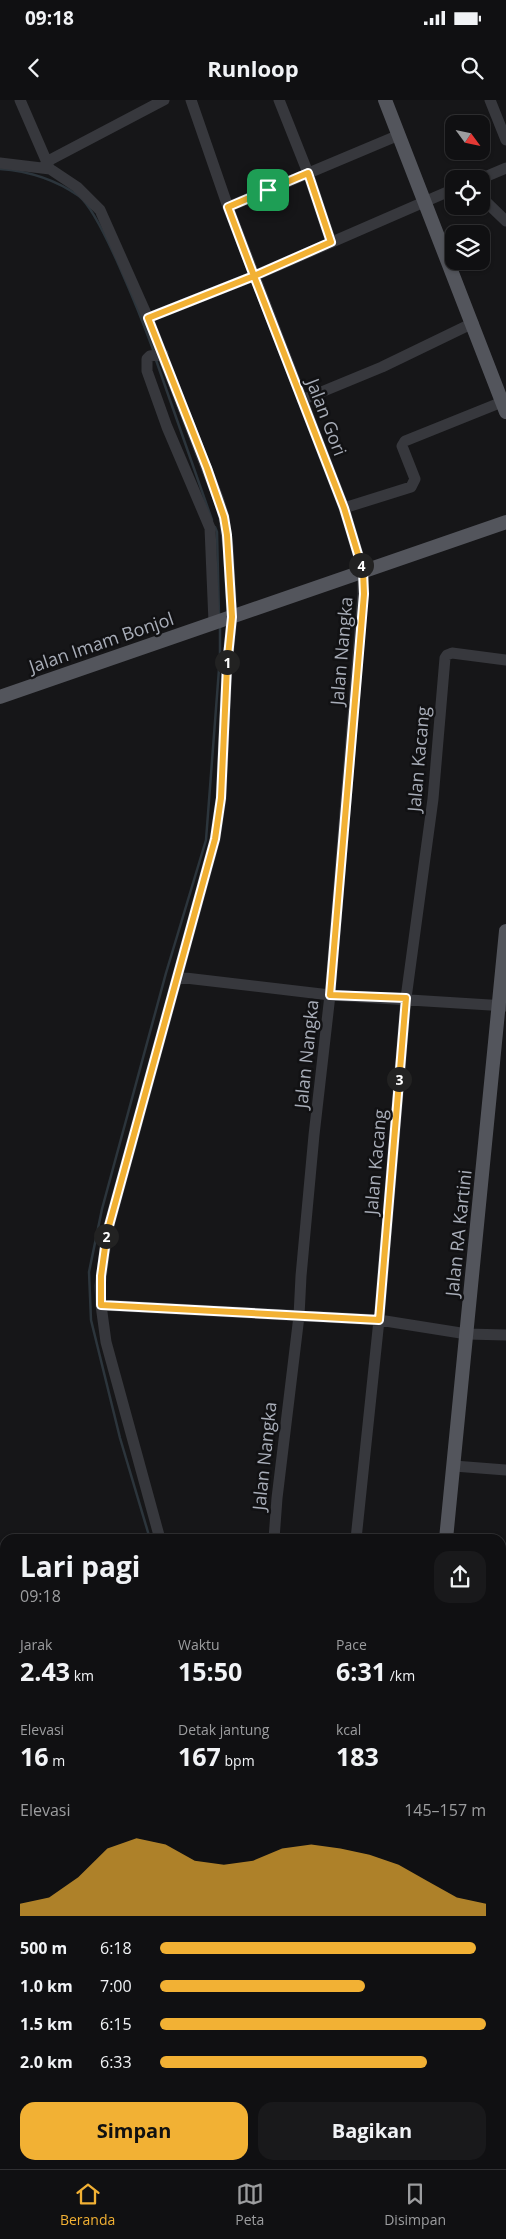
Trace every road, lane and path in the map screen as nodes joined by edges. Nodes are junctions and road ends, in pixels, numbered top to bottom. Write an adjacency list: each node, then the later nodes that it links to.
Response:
1 (20, 100): 10 (street)
2 (164, 100): 10 (street)
3 (191, 100): 17 (street, Jalan Gori)
4 (278, 100): 12 (street)
5 (385, 100): 7 (main road)
6 (490, 100): 8 (street)
7 (399, 135): 12 (street); 15 (main road)
8 (506, 140)
9 (0, 163): 10 (street)
10 (48, 166): 21 (street)
11 (506, 168): 13 (street)
12 (308, 173): 17 (street); 19 (street)
13 (490, 175)
14 (445, 192): 15 (street)
15 (424, 200): 19 (street); 22 (main road)
16 (490, 205): 18 (street)
17 (228, 207): 20 (street, Jalan Gori)
18 (506, 221)
19 (331, 242): 20 (street)
20 (254, 276): 21 (street); 24 (street, Jalan Gori)
21 (148, 318): 23 (street)
22 (473, 323): 24 (street); 25 (main road)
23 (158, 355): 29 (street); 30 (street)
24 (302, 400): 26 (street, Jalan Gori)
25 (504, 407): 26 (street)
26 (344, 508): 28 (street, Jalan Gori)
27 (506, 522): 28 (main road, Jalan Imam Bonjol)
28 (363, 571): 29 (main road, Jalan Imam Bonjol); 35 (street, Jalan Nangka)
29 (231, 617): 30 (main road, Jalan Imam Bonjol); 34 (street)
30 (214, 622): 32 (main road, Jalan Imam Bonjol)
31 (506, 660): 36 (street, Jalan Kacang)
32 (0, 697)
33 (506, 931): 37 (main road, Jalan RA Kartini)
34 (177, 977): 35 (street); 38 (street)
35 (330, 995): 36 (street); 39 (street, Jalan Nangka)
36 (406, 998): 37 (street); 40 (street, Jalan Kacang)
37 (503, 1006): 41 (main road, Jalan RA Kartini)
38 (101, 1305): 39 (street); 45 (street)
39 (299, 1316): 40 (street); 46 (street, Jalan Nangka)
40 (379, 1320): 41 (street); 47 (street, Jalan Kacang)
41 (467, 1334): 42 (street); 43 (main road, Jalan RA Kartini)
42 (506, 1335)
43 (454, 1466): 44 (street); 48 (main road, Jalan RA Kartini)
44 (506, 1470)
45 (159, 1534)
46 (274, 1534)
47 (357, 1534)
48 (447, 1534)

